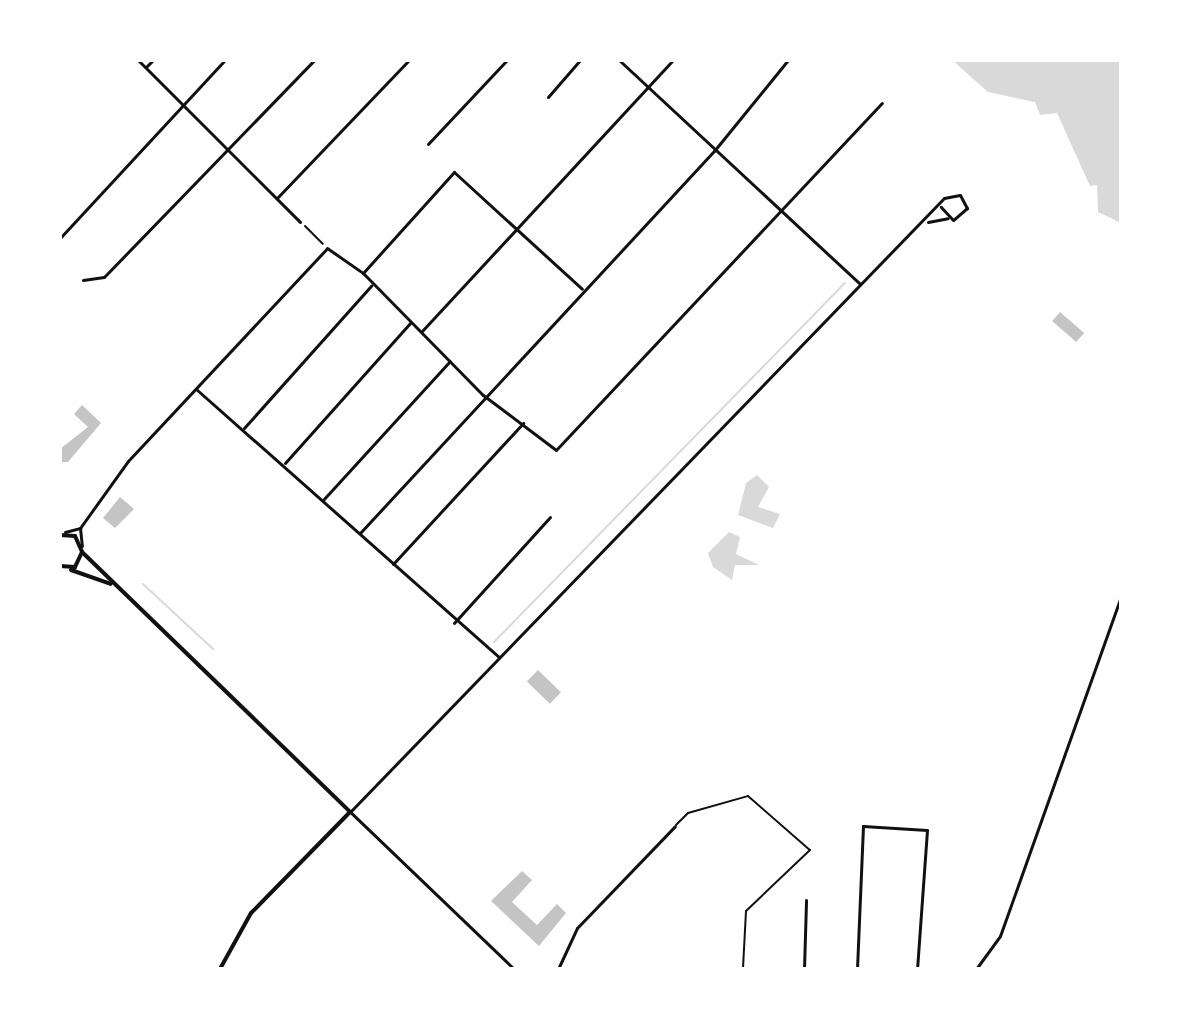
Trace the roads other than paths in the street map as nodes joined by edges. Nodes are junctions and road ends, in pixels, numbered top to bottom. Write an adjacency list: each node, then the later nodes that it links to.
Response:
1 (138, 60): 11 (street)
2 (153, 60): 11 (street)
3 (225, 60): 14 (street)
4 (314, 60): 17 (street)
5 (409, 60): 19 (street)
6 (507, 60): 16 (street)
7 (580, 60): 13 (street)
8 (619, 60): 12 (street)
9 (673, 60): 12 (street)
10 (788, 60): 18 (street)
11 (146, 67): 14 (street)
12 (645, 85): 18 (street); 25 (street)
13 (548, 97)
14 (184, 103): 17 (street); 26 (street)
15 (882, 103): 21 (street)
16 (428, 144)
17 (229, 149): 19 (street); 28 (street)
18 (714, 151): 21 (street); 31 (street)
19 (277, 198): 23 (street)
20 (941, 207): 22 (street); 22 (street); 24 (street)
21 (780, 213): 29 (street); 37 (street)
22 (948, 219): 24 (street)
23 (300, 222)
24 (924, 223): 29 (street)
25 (521, 230): 27 (street); 31 (street); 33 (street)
26 (60, 238)
27 (363, 273): 30 (street); 35 (street)
28 (83, 280)
29 (860, 284): 52 (street)
30 (371, 286): 32 (street); 38 (street)
31 (582, 289): 36 (street)
32 (410, 323): 33 (street); 39 (street)
33 (422, 331): 34 (street)
34 (450, 361): 36 (street); 40 (street)
35 (195, 389): 38 (street); 42 (street)
36 (483, 395): 37 (street); 44 (street)
37 (523, 423): 46 (street)
38 (244, 428): 39 (street)
39 (283, 465): 40 (street)
40 (322, 501): 44 (street)
41 (550, 517): 51 (street)
42 (80, 528): 43 (street); 45 (street)
43 (62, 532): 45 (street)
44 (360, 533): 46 (street)
45 (82, 549): 48 (street); 49 (street)
46 (393, 564): 51 (street)
47 (60, 566): 48 (street)
48 (65, 571): 49 (street)
49 (120, 589): 53 (street)
50 (1121, 596): 63 (street)
51 (454, 623): 52 (street)
52 (499, 657): 53 (street)
53 (350, 812): 56 (street); 57 (street)
54 (675, 826): 58 (street); 59 (lane)
55 (806, 900): 60 (street)
56 (220, 969)
57 (514, 969)
58 (558, 969)
59 (743, 969)
60 (804, 969)
61 (857, 969): 62 (street)
62 (917, 969)
63 (976, 969)

